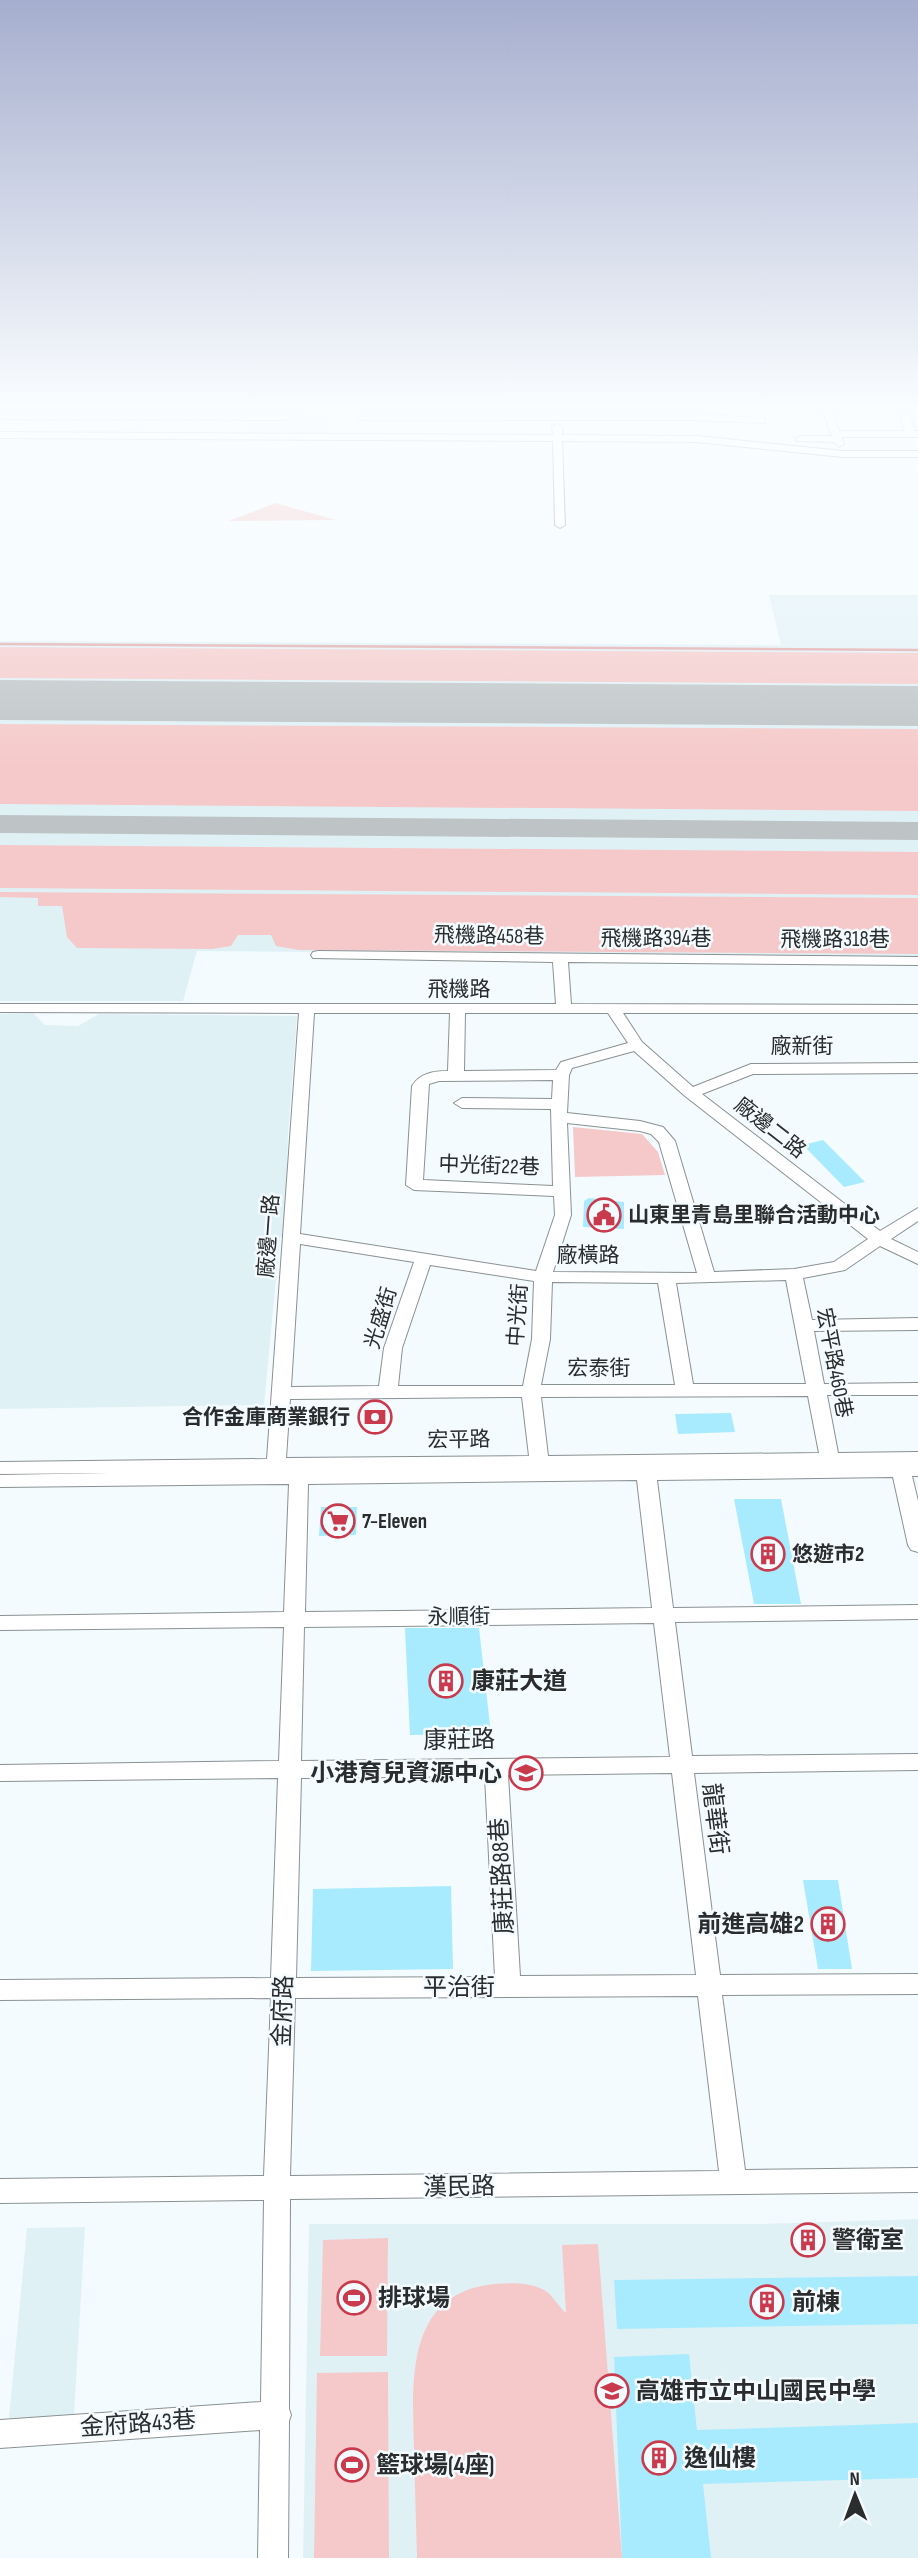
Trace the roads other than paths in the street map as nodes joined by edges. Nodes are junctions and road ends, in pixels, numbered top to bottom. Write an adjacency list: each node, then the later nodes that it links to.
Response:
1 (318, 955): 2 (street, 飛機路458巷)
2 (560, 958): 3 (street, 飛機路394巷); 9 (street)
3 (751, 960): 4 (street, 飛機路318巷)
4 (918, 961)
5 (0, 1008): 7 (street, 飛機路)
6 (918, 1009): 10 (street, 飛機路)
7 (307, 1010): 8 (street, 飛機路); 20 (street, 廠邊一路)
8 (458, 1010): 9 (street, 飛機路); 13 (street)
9 (564, 1010): 10 (street, 飛機路)
10 (613, 1010): 11 (street, 廠邊二路)
11 (637, 1045): 14 (street); 15 (street, 廠邊二路)
12 (918, 1068): 15 (street, 廠新街)
13 (456, 1075): 14 (street); 18 (street, 中光街22巷)
14 (561, 1075): 17 (street, 中光街)
15 (691, 1093): 21 (street, 廠邊二路)
16 (462, 1103): 17 (street)
17 (560, 1111): 18 (street, 中光街); 27 (street)
18 (562, 1191): 25 (street, 中光街)
19 (918, 1213): 21 (street)
20 (291, 1238): 22 (street, 廠橫路); 35 (street, 廠邊一路)
21 (879, 1239): 23 (street, 廠邊二路); 24 (street, 廠橫路)
22 (424, 1258): 25 (street, 廠橫路); 34 (street, 光盛街)
23 (918, 1259)
24 (794, 1274): 27 (street, 廠橫路); 29 (street, 宏平路460巷)
25 (543, 1277): 26 (street, 廠橫路); 32 (street, 中光街)
26 (666, 1278): 27 (street, 廠橫路); 33 (street)
27 (707, 1278)
28 (918, 1324): 29 (street)
29 (804, 1326): 31 (street, 宏平路460巷)
30 (918, 1389): 31 (street, 宏泰街)
31 (816, 1390): 33 (street, 宏泰街); 36 (street, 宏平路460巷)
32 (531, 1391): 33 (street, 宏泰街); 34 (street, 宏泰街); 40 (street, 中光街)
33 (685, 1391)
34 (388, 1392): 35 (street, 宏泰街)
35 (281, 1393): 38 (street, 廠邊一路)
36 (830, 1460): 37 (street, 宏平路); 41 (street, 宏平路)
37 (909, 1464): 41 (street, 宏平路); 44 (street)
38 (276, 1465): 39 (street, 宏平路); 42 (street, 宏平路)
39 (0, 1468)
40 (541, 1469): 41 (street, 宏平路); 42 (street, 宏平路)
41 (645, 1469): 46 (street, 龍華街)
42 (299, 1471): 43 (street, 宏平路); 47 (street, 金府路)
43 (0, 1481)
44 (918, 1545)
45 (918, 1612): 46 (street, 永順街)
46 (663, 1614): 47 (street, 永順街); 50 (street, 龍華街)
47 (294, 1620): 48 (street, 永順街); 52 (street, 金府路)
48 (0, 1623)
49 (918, 1762): 50 (street, 康莊路)
50 (681, 1764): 51 (street, 康莊路); 55 (street, 龍華街)
51 (496, 1766): 52 (street, 康莊路); 56 (street, 康莊路88巷)
52 (290, 1768): 53 (street, 康莊路); 57 (street, 金府路)
53 (0, 1773)
54 (918, 1984): 55 (street, 平治街)
55 (709, 1985): 56 (street, 平治街); 60 (street, 龍華街)
56 (508, 1986): 57 (street, 平治街)
57 (283, 1988): 58 (street, 平治街); 61 (street, 金府路)
58 (0, 1990)
59 (918, 2180): 60 (street, 漢民路)
60 (733, 2182): 61 (street, 漢民路)
61 (277, 2190): 62 (street, 漢民路); 63 (street, 金府路)
62 (0, 2191)
63 (277, 2415): 64 (street, 金府路43巷); 65 (street, 金府路)
64 (0, 2434)
65 (273, 2558)

